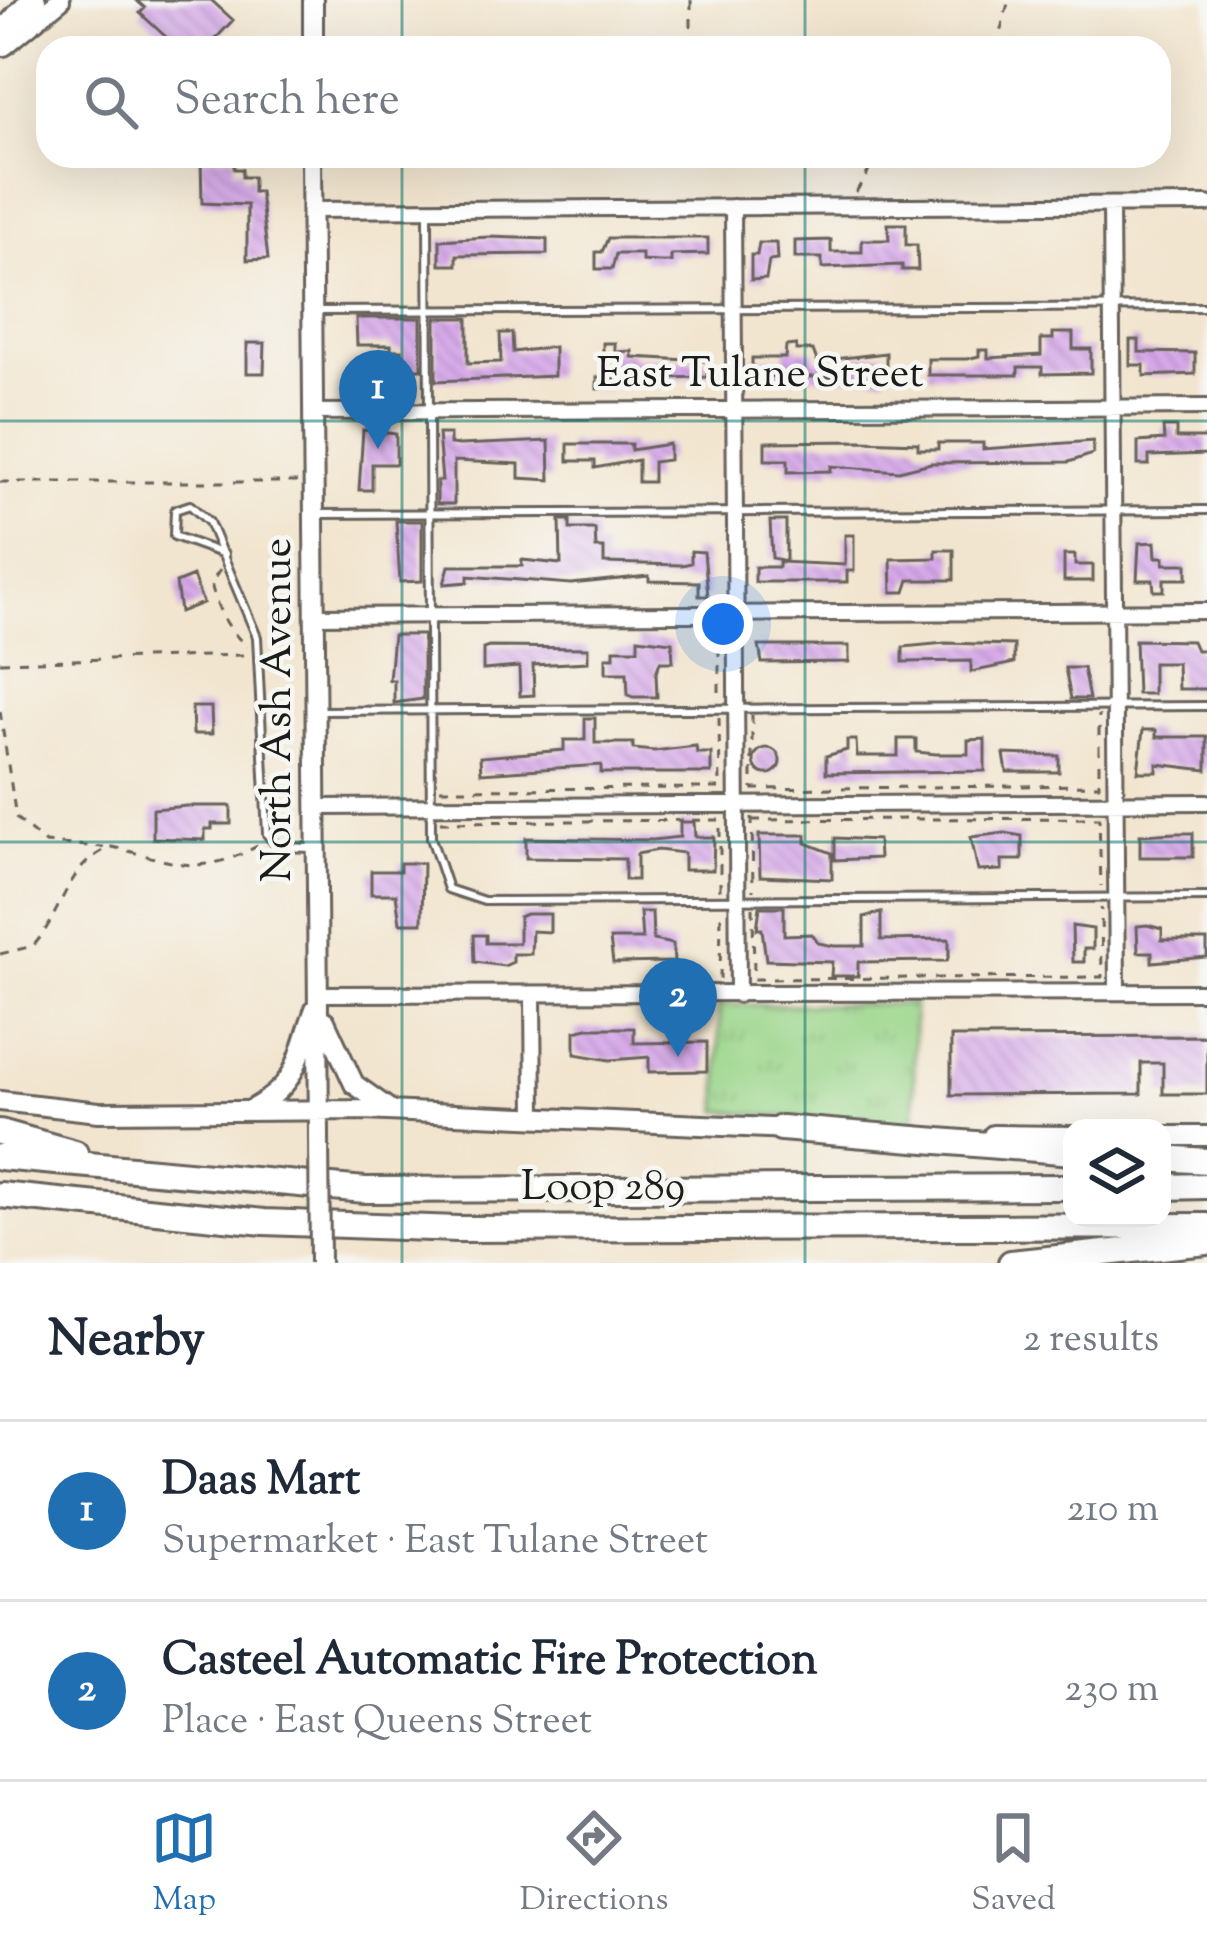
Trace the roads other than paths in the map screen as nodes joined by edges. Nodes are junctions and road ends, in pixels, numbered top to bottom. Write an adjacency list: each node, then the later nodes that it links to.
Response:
1 (32, 0): 5 (highway)
2 (59, 0): 6 (main road)
3 (313, 0): 4 (main road)
4 (313, 36)
5 (0, 38)
6 (0, 49)
7 (311, 168): 12 (main road, North Ash Avenue)
8 (1207, 204): 9 (street)
9 (1111, 205): 10 (street); 15 (street)
10 (733, 207): 11 (street); 14 (street)
11 (428, 209): 12 (street); 16 (lane)
12 (311, 210): 17 (main road, North Ash Avenue)
13 (1207, 307): 15 (lane)
14 (734, 308): 15 (lane); 16 (lane); 20 (street)
15 (1112, 308): 18 (street)
16 (428, 309): 17 (lane); 21 (lane)
17 (312, 311): 22 (main road, North Ash Avenue)
18 (1113, 407): 19 (street, East Tulane Street); 20 (street, East Tulane Street); 23 (street)
19 (1207, 407)
20 (734, 410): 21 (street, East Tulane Street); 25 (street)
21 (430, 411): 22 (street, East Tulane Street); 26 (lane)
22 (314, 412): 27 (main road, North Ash Avenue)
23 (1113, 510): 24 (lane); 25 (lane); 30 (street)
24 (1207, 510)
25 (735, 512): 26 (lane); 31 (street)
26 (430, 513): 27 (lane); 33 (lane)
27 (314, 514): 32 (main road, North Ash Avenue)
28 (224, 554): 28 (lane); 44 (lane)
29 (1207, 611): 30 (street)
30 (1114, 612): 31 (street); 35 (street)
31 (736, 614): 33 (street); 36 (street)
32 (316, 616): 33 (street); 38 (main road, North Ash Avenue)
33 (431, 616): 37 (lane)
34 (1207, 706): 35 (lane)
35 (1107, 707): 36 (lane); 40 (street)
36 (744, 709): 37 (lane); 41 (street)
37 (432, 710): 38 (lane); 43 (lane)
38 (316, 711): 42 (main road, North Ash Avenue)
39 (1207, 802): 40 (street)
40 (1115, 803): 41 (street); 45 (street)
41 (745, 805): 43 (street); 47 (street)
42 (317, 807): 43 (street); 44 (main road, North Ash Avenue)
43 (432, 807): 47 (lane)
44 (318, 848): 52 (main road, North Ash Avenue)
45 (1108, 897): 46 (lane); 47 (lane); 48 (street)
46 (1207, 897)
47 (745, 899): 51 (street)
48 (1117, 992): 49 (street); 51 (street)
49 (1207, 992)
50 (533, 995): 51 (street); 52 (street); 57 (street)
51 (738, 995)
52 (318, 996): 54 (main road); 55 (main road, North Ash Avenue); 56 (main road)
53 (0, 1102): 54 (main road)
54 (250, 1110): 55 (main road)
55 (319, 1110): 56 (main road); 76 (main road, North Ash Avenue, bridge)
56 (393, 1111): 57 (main road)
57 (534, 1118): 58 (main road)
58 (781, 1128): 60 (main road); 63 (highway)
59 (0, 1132): 67 (highway)
60 (1063, 1136)
61 (1171, 1136): 62 (main road)
62 (1207, 1136)
63 (1063, 1151)
64 (0, 1156): 67 (highway, Loop 289)
65 (1171, 1159): 66 (highway)
66 (1207, 1161)
67 (249, 1183): 69 (highway, Loop 289)
68 (1207, 1186): 70 (highway)
69 (1063, 1187)
70 (1171, 1187)
71 (0, 1195): 73 (highway, Loop 289)
72 (0, 1210): 73 (highway)
73 (185, 1216): 74 (highway, Loop 289)
74 (1207, 1226)
75 (1207, 1242): 77 (highway)
76 (320, 1263)
77 (1011, 1263)

